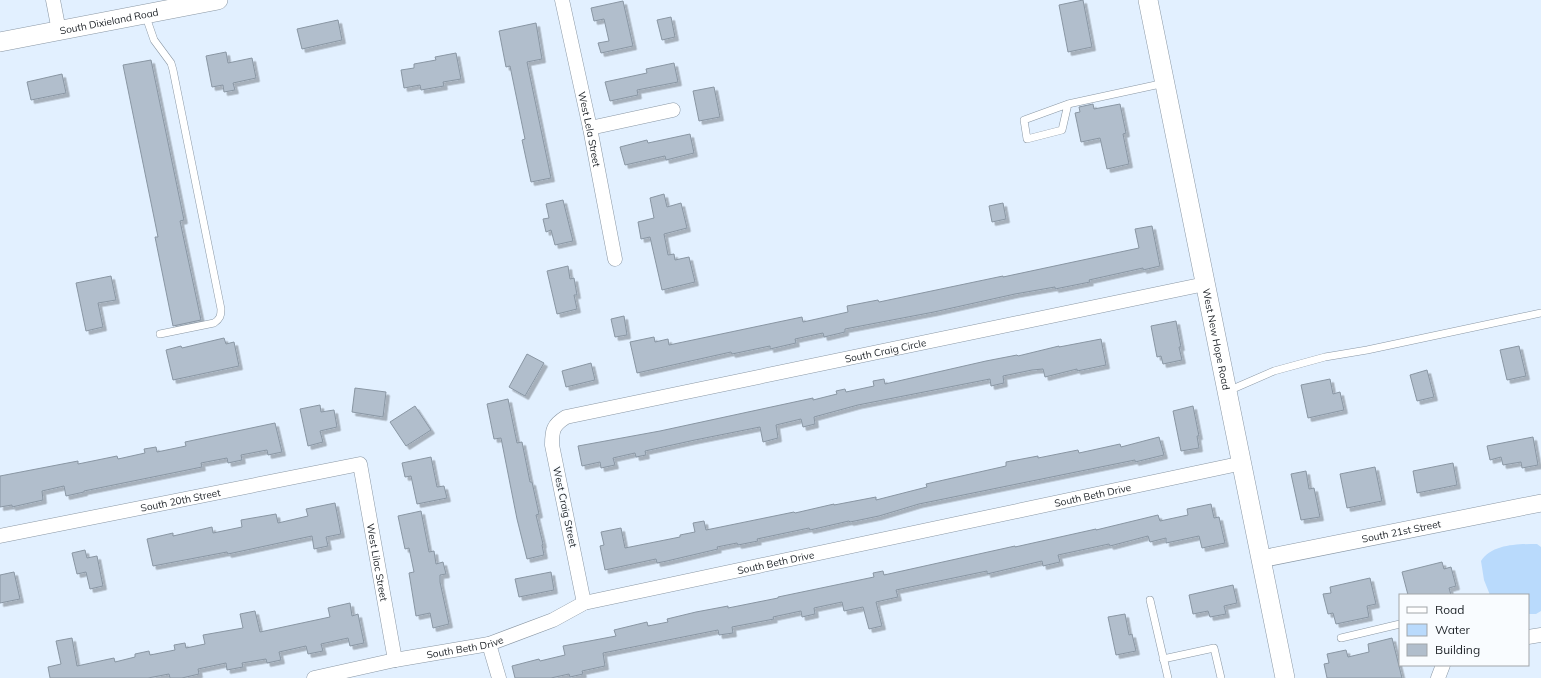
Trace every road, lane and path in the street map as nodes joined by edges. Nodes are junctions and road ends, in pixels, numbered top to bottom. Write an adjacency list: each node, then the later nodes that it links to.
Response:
1 (53, 0): 6 (street)
2 (218, 0): 5 (main road, South Dixieland Road)
3 (562, 0): 11 (street, West Lela Street)
4 (1148, 0): 8 (main road, West New Hope Road)
5 (145, 14): 6 (main road, South Dixieland Road); 15 (lane)
6 (59, 31): 7 (main road, South Dixieland Road)
7 (0, 42)
8 (1165, 83): 9 (lane); 13 (main road, West New Hope Road)
9 (1068, 104): 9 (lane)
10 (673, 110): 11 (street)
11 (590, 128): 12 (street, West Lela Street)
12 (615, 259)
13 (1205, 284): 16 (main road, West New Hope Road); 17 (street, South Craig Circle)
14 (1541, 313): 16 (lane)
15 (160, 334)
16 (1227, 391): 18 (main road, West New Hope Road)
17 (566, 417): 24 (street, West Craig Street)
18 (1243, 463): 22 (main road, West New Hope Road); 24 (street, South Beth Drive)
19 (360, 464): 21 (street, South 20th Street); 31 (street, West Lilac Street)
20 (1541, 503): 22 (street, South 21st Street)
21 (0, 536)
22 (1261, 559): 36 (main road, West New Hope Road)
23 (1150, 600): 30 (lane)
24 (584, 603): 29 (street, South Beth Drive)
25 (1399, 624): 28 (lane)
26 (1541, 635): 27 (street)
27 (1529, 637)
28 (1341, 638)
29 (489, 644): 31 (street, South Beth Drive); 33 (street)
30 (1163, 659): 34 (lane); 35 (lane)
31 (395, 660): 32 (street, South Beth Drive)
32 (314, 678)
33 (499, 678)
34 (1168, 678)
35 (1221, 678)
36 (1285, 678)

